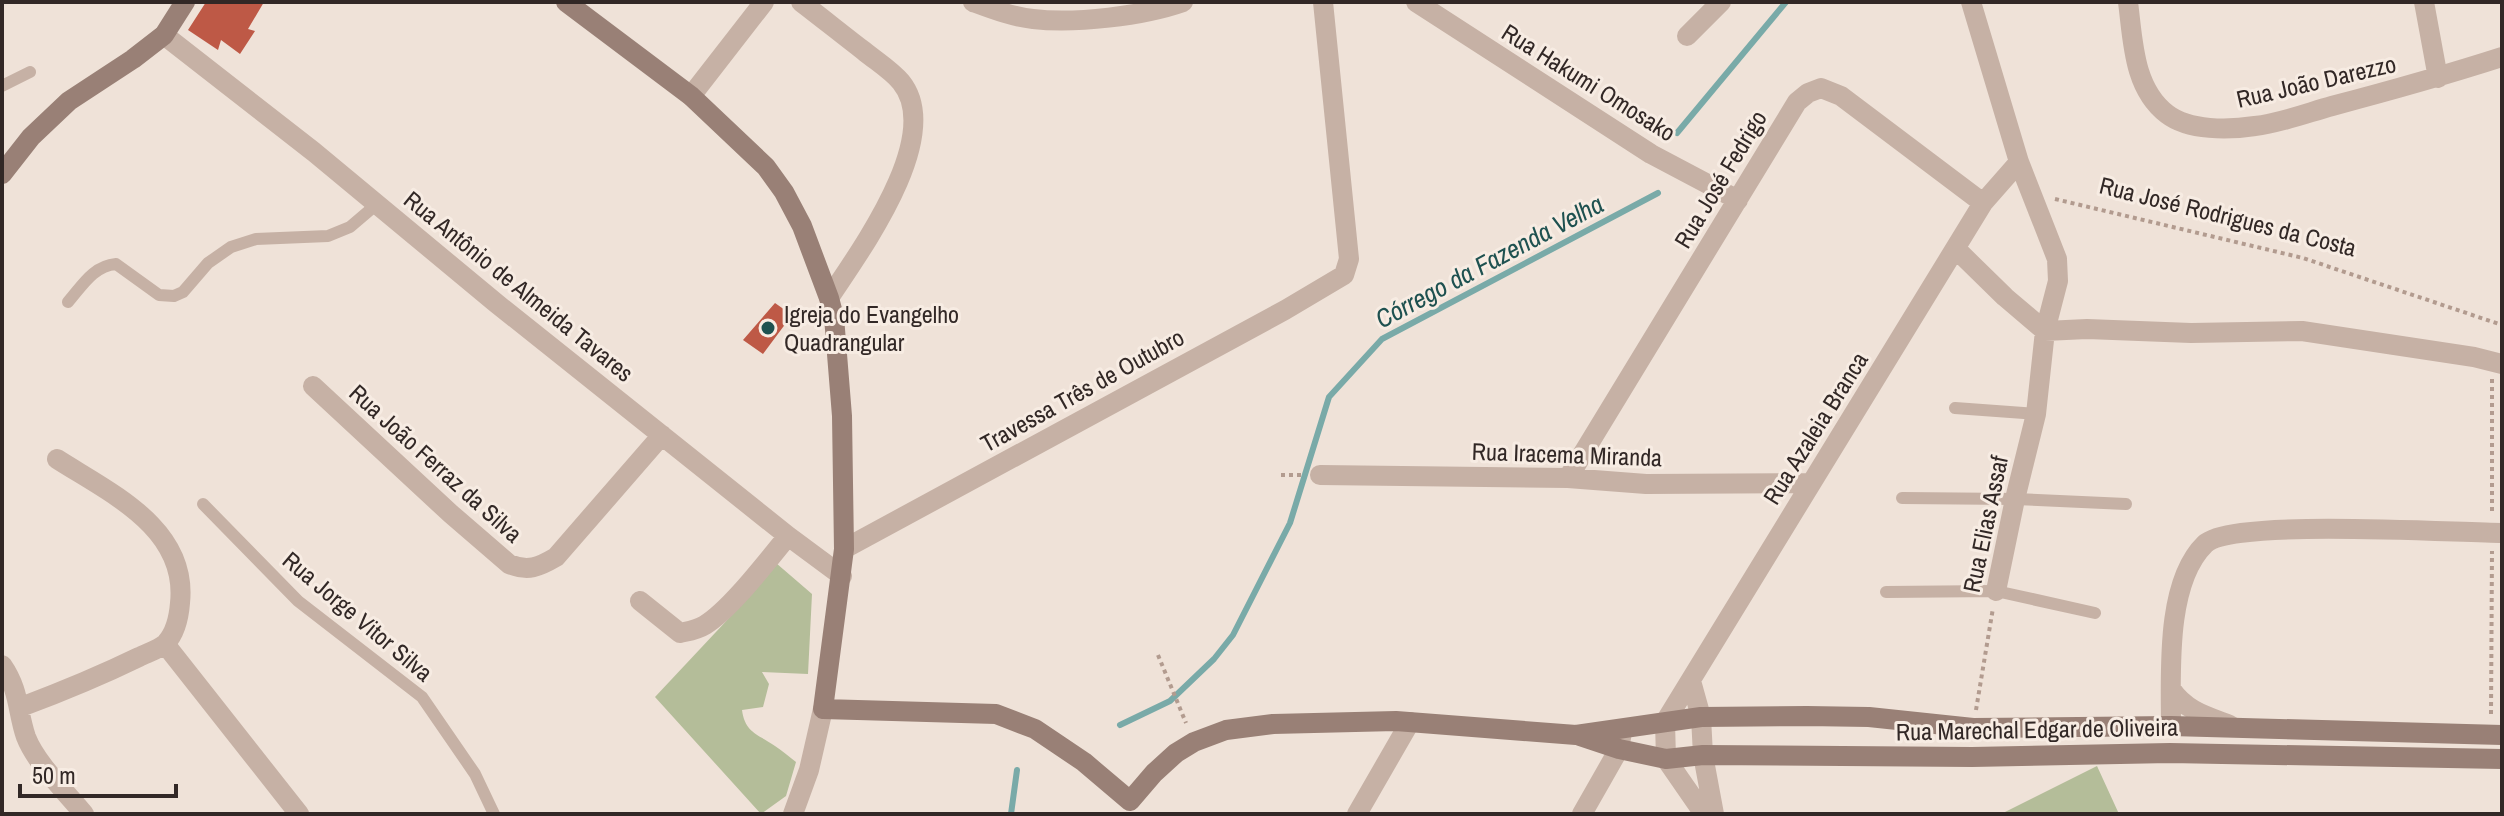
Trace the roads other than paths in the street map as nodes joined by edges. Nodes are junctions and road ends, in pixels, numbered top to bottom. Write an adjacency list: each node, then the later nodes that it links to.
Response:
1 (185, 2): 13 (main road)
2 (566, 2): 19 (main road)
3 (764, 2): 19 (street)
4 (801, 2): 26 (street)
5 (973, 2): 6 (street)
6 (1183, 2)
7 (1323, 2): 44 (street, Travessa Três de Outubro)
8 (1416, 2): 22 (street, Rua Hakumi Omosako)
9 (1971, 2): 20 (street)
10 (2128, 2): 17 (street, Rua João Darezzo)
11 (2424, 2): 17 (street)
12 (1715, 4): 14 (street)
13 (164, 35): 21 (main road); 24 (street, Rua Antônio de Almeida Tavares)
14 (1687, 36)
15 (2502, 57): 17 (street, Rua João Darezzo)
16 (30, 72): 18 (lane)
17 (2438, 78)
18 (2, 86)
19 (691, 96): 26 (main road)
20 (2019, 162): 23 (street, Rua Azaleia Branca); 28 (street)
21 (2, 174)
22 (1738, 200): 23 (street, Rua José Fedrigo); 36 (street, Rua José Fedrigo)
23 (1983, 203): 25 (street, Rua Azaleia Branca)
24 (377, 204): 27 (lane); 33 (street, Rua Antônio de Almeida Tavares)
25 (1956, 249): 28 (street); 37 (street, Rua Azaleia Branca)
26 (829, 298): 44 (main road)
27 (68, 302)
28 (2045, 331): 29 (street); 32 (street, Rua Elias Assaf)
29 (2502, 364)
30 (313, 386): 33 (street, Rua João Ferraz da Silva)
31 (1955, 408): 32 (lane)
32 (2036, 414): 39 (street, Rua Elias Assaf)
33 (662, 435): 43 (street, Rua Antônio de Almeida Tavares)
34 (57, 459): 50 (street)
35 (1320, 475): 36 (street, Rua Iracema Miranda)
36 (1568, 478): 37 (street, Rua Iracema Miranda)
37 (1811, 483): 52 (street, Rua Azaleia Branca)
38 (1902, 498): 39 (lane)
39 (2015, 499): 41 (lane); 46 (street, Rua Elias Assaf)
40 (203, 504): 69 (lane, Rua Jorge Vitor Silva)
41 (2126, 504)
42 (2502, 533): 53 (street)
43 (788, 536): 45 (street, Rua Antônio de Almeida Tavares); 48 (street)
44 (844, 549): 45 (main road)
45 (842, 576): 55 (main road)
46 (1996, 591): 47 (lane); 49 (lane)
47 (1886, 592)
48 (640, 601)
49 (2095, 613)
50 (165, 644): 54 (street); 68 (street)
51 (2, 665): 54 (street)
52 (1691, 681): 56 (street); 58 (street, Rua Azaleia Branca)
53 (2171, 689): 59 (street); 60 (street)
54 (21, 707): 67 (street)
55 (823, 709): 66 (main road); 70 (street)
56 (1701, 717): 58 (main road, Rua Marechal Edgar de Oliveira); 59 (main road, Rua Marechal Edgar de Oliveira); 63 (street)
57 (1410, 722): 62 (main road, Rua Marechal Edgar de Oliveira); 66 (main road, Rua Marechal Edgar de Oliveira); 71 (street)
58 (1665, 722): 62 (main road, Rua Marechal Edgar de Oliveira); 64 (street)
59 (2171, 726): 60 (main road, Rua Marechal Edgar de Oliveira)
60 (2237, 728): 61 (main road, Rua Marechal Edgar de Oliveira)
61 (2502, 735)
62 (1620, 739): 64 (main road, Rua Marechal Edgar de Oliveira); 72 (street)
63 (1703, 755): 64 (main road, Rua Marechal Edgar de Oliveira); 65 (main road, Rua Marechal Edgar de Oliveira); 74 (street)
64 (1666, 759): 73 (street)
65 (2502, 759)
66 (1126, 807)
67 (84, 814)
68 (299, 814)
69 (494, 814)
70 (793, 814)
71 (1357, 814)
72 (1582, 814)
73 (1704, 814)
74 (1714, 814)

